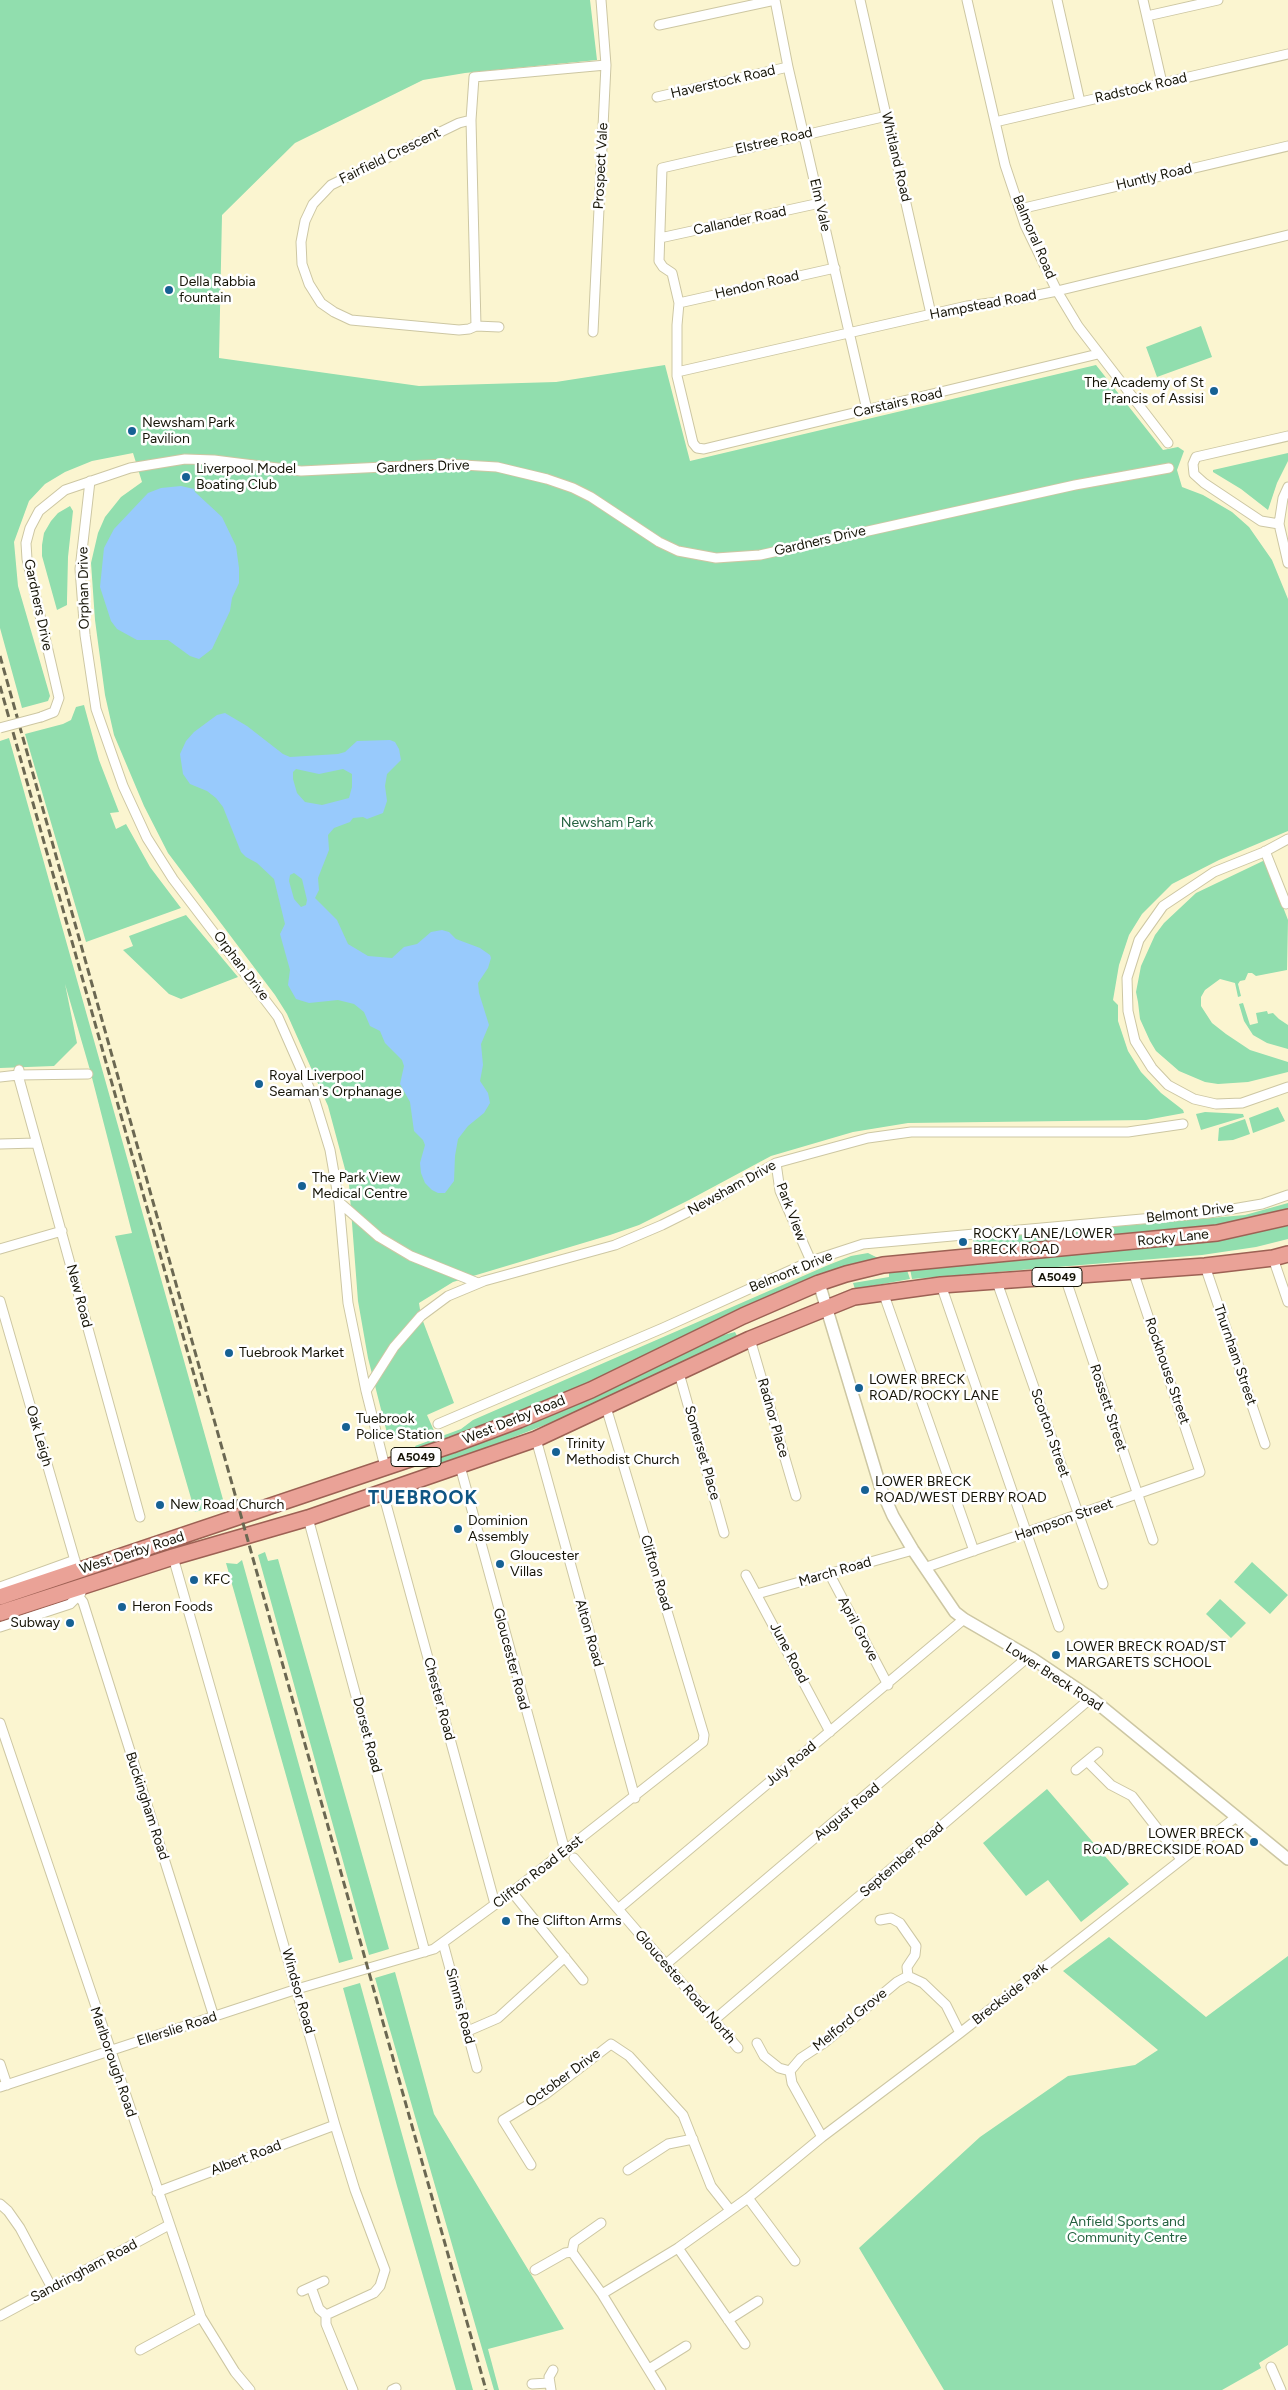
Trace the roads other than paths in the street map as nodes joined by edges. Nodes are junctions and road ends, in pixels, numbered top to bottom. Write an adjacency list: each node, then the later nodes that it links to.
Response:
1 (601, 0): 11 (street, Prospect Vale)
2 (775, 0): 9 (street); 12 (street, Elm Vale)
3 (860, 0): 16 (street, Whitland Road)
4 (967, 0): 18 (street, Balmoral Road)
5 (1057, 0): 15 (street)
6 (1143, 0): 8 (street)
7 (1218, 0): 8 (street)
8 (1147, 16): 13 (street)
9 (659, 25)
10 (1288, 54): 13 (street, Radstock Road)
11 (606, 66): 17 (street); 31 (street, Prospect Vale)
12 (788, 67): 14 (street, Haverstock Road); 19 (street, Elm Vale)
13 (1162, 83): 15 (street, Radstock Road)
14 (657, 97)
15 (1080, 102): 18 (street, Radstock Road)
16 (887, 116): 19 (street, Elstree Road); 28 (street, Whitland Road)
17 (471, 120): 29 (street); 29 (street, Fairfield Crescent)
18 (995, 122): 22 (street, Balmoral Road)
19 (804, 134): 21 (street, Elm Vale); 24 (street, Elstree Road)
20 (1288, 146): 22 (street, Huntly Road)
21 (820, 203): 24 (street, Callander Road); 25 (street, Elm Vale)
22 (1020, 209): 26 (street, Balmoral Road)
23 (1288, 235): 26 (street, Hampstead Road)
24 (660, 238): 27 (street)
25 (835, 268): 27 (street, Hendon Road); 32 (street, Elm Vale)
26 (1057, 291): 28 (street, Hampstead Road); 33 (street, Balmoral Road)
27 (679, 303): 34 (street)
28 (931, 314): 32 (street, Hampstead Road)
29 (476, 326): 30 (street, Fairfield Crescent)
30 (499, 327)
31 (593, 332)
32 (850, 332): 34 (street, Hampstead Road); 35 (street, Elm Vale)
33 (1098, 354): 35 (street, Carstairs Road); 37 (street, Balmoral Road)
34 (677, 372): 35 (street, Carstairs Road)
35 (867, 410)
36 (1288, 436): 41 (street)
37 (1168, 443)
38 (1169, 468): 39 (street, Gardners Drive)
39 (90, 481): 43 (street, Gardners Drive, bridge); 56 (street, Orphan Drive)
40 (1288, 487): 41 (street)
41 (1279, 524): 42 (street)
42 (1288, 563)
43 (0, 728)
44 (1288, 839): 45 (street)
45 (1265, 851): 46 (street); 50 (street)
46 (1286, 904)
47 (18, 1072): 48 (street); 49 (street); 53 (street, New Road)
48 (88, 1074)
49 (0, 1077)
50 (1288, 1087)
51 (1183, 1124): 54 (street, Newsham Drive)
52 (0, 1144): 53 (street)
53 (36, 1144): 58 (street, New Road)
54 (776, 1163): 62 (street, Park View); 67 (street, Newsham Drive)
55 (1288, 1196): 62 (street, Belmont Drive)
56 (339, 1202): 67 (street); 76 (street, Orphan Drive)
57 (1288, 1217): 68 (highway, Rocky Lane / A5049)
58 (62, 1231): 59 (street); 88 (street, New Road)
59 (0, 1249)
60 (1288, 1254): 61 (highway, Rocky Lane / A5049)
61 (1273, 1258): 63 (highway, Rocky Lane / A5049); 72 (street)
62 (810, 1261): 78 (street, Belmont Drive)
63 (1205, 1266): 64 (highway, Rocky Lane / A5049); 80 (street, Thurnham Street)
64 (1133, 1271): 65 (highway, Rocky Lane / A5049); 83 (street, Rockhouse Street)
65 (1065, 1277): 66 (highway, Rocky Lane / A5049); 85 (street, Rossett Street)
66 (997, 1282): 69 (highway, Rocky Lane / A5049); 87 (street, Scorton Street)
67 (478, 1283): 76 (street, Newsham Drive)
68 (819, 1283): 73 (street, Lower Breck Road); 81 (highway, West Derby Road / A5049)
69 (941, 1285): 70 (highway, Rocky Lane / A5049); 91 (street)
70 (883, 1292): 73 (highway, Rocky Lane / A5049); 94 (street)
71 (0, 1301): 99 (street, Oak Leigh)
72 (1288, 1302)
73 (827, 1308): 74 (highway, West Derby Road / A5049); 93 (street, Lower Breck Road)
74 (750, 1339): 75 (highway, West Derby Road / A5049); 86 (street, Radnor Place)
75 (679, 1373): 77 (highway, West Derby Road / A5049); 90 (street, Somerset Place)
76 (366, 1391): 81 (street, Orphan Drive)
77 (606, 1406): 79 (highway, West Derby Road / A5049); 113 (street, Clifton Road)
78 (438, 1424)
79 (536, 1438): 82 (highway, West Derby Road / A5049); 117 (street, Alton Road)
80 (1265, 1444)
81 (385, 1466): 84 (highway); 99 (highway, West Derby Road / A5049)
82 (460, 1466): 84 (highway, West Derby Road / A5049); 119 (street, Gloucester Road)
83 (1200, 1472): 85 (street, Hampson Street)
84 (383, 1493): 89 (highway, West Derby Road / A5049); 124 (street, Chester Road)
85 (1137, 1494): 87 (street, Hampson Street); 92 (street, Rossett Street)
86 (796, 1496)
87 (1078, 1515): 91 (street, Hampson Street); 100 (street, Scorton Street)
88 (140, 1517)
89 (308, 1518): 95 (highway, West Derby Road / A5049); 128 (street, Dorset Road)
90 (724, 1533)
91 (1027, 1533): 94 (street, Hampson Street); 107 (street)
92 (1153, 1540)
93 (913, 1550): 96 (street, Lower Breck Road); 97 (street, March Road)
94 (974, 1551): 96 (street, Hampson Street)
95 (173, 1557): 99 (highway, West Derby Road / A5049); 134 (street, Windsor Road)
96 (926, 1567): 105 (street, Lower Breck Road)
97 (829, 1573): 102 (street, March Road); 109 (street, April Grove)
98 (746, 1575): 102 (street, June Road)
99 (79, 1578): 101 (street); 103 (highway, West Derby Road / A5049); 104 (highway, West Derby Road / A5049); 106 (street, West Derby Road); 135 (street, Buckingham Road)
100 (1103, 1584)
101 (0, 1587)
102 (757, 1594): 112 (street, June Road)
103 (0, 1597)
104 (0, 1612)
105 (964, 1620): 108 (street, Lower Breck Road); 109 (street, July Road)
106 (0, 1627)
107 (1059, 1627)
108 (1028, 1657): 110 (street, Lower Breck Road); 130 (street, August Road)
109 (888, 1685): 112 (street, July Road)
110 (1091, 1698): 118 (street, Lower Breck Road); 136 (street, September Road)
111 (0, 1723): 141 (street, Marlborough Road)
112 (830, 1732): 125 (street, July Road)
113 (704, 1740): 117 (street, Clifton Road East)
114 (1098, 1752): 115 (street)
115 (1086, 1761): 116 (street); 121 (street)
116 (1076, 1770)
117 (635, 1798): 119 (street, Clifton Road East)
118 (1236, 1817): 121 (street, Breckside Park); 122 (street, Lower Breck Road)
119 (565, 1851): 123 (street, Clifton Road East)
120 (574, 1858): 125 (street, Gloucester Road North)
121 (1181, 1859): 138 (street, Breckside Park)
122 (1288, 1859)
123 (512, 1892): 124 (street, Clifton Road East); 129 (street)
124 (495, 1904): 127 (street, Clifton Road East)
125 (618, 1909): 130 (street, Gloucester Road North)
126 (880, 1920): 132 (street)
127 (443, 1944): 128 (street, Clifton Road East); 137 (street, Simms Road)
128 (425, 1952): 131 (street, Clifton Road East)
129 (565, 1957): 133 (street); 137 (street)
130 (665, 1965): 136 (street, Gloucester Road North)
131 (354, 1972): 134 (street, Ellerslie Road)
132 (908, 1976): 138 (street); 144 (street, Melford Grove)
133 (583, 1980)
134 (297, 1989): 135 (street, Ellerslie Road); 146 (street, Windsor Road)
135 (214, 2016): 141 (street, Ellerslie Road)
136 (713, 2021): 140 (street, Gloucester Road North)
137 (468, 2031): 143 (street, Simms Road)
138 (960, 2033): 147 (street, Breckside Park)
139 (757, 2043): 144 (street)
140 (738, 2048)
141 (110, 2051): 145 (street, Ellerslie Road); 151 (street, Marlborough Road)
142 (0, 2064): 145 (street)
143 (477, 2068)
144 (790, 2072): 147 (street)
145 (4, 2086)
146 (335, 2125): 151 (street, Albert Road); 167 (street, Windsor Road)
147 (822, 2137): 152 (street, Breckside Park)
148 (693, 2139): 149 (street, October Drive); 150 (street); 154 (street, October Drive)
149 (531, 2165)
150 (628, 2170)
151 (157, 2192): 156 (street, Marlborough Road)
152 (748, 2198): 154 (street, Breckside Park); 159 (street)
153 (0, 2204): 163 (street)
154 (730, 2210): 157 (street, Breckside Park)
155 (600, 2223): 158 (street)
156 (169, 2225): 163 (street, Sandringham Road); 169 (street, Marlborough Road)
157 (678, 2248): 165 (street, Breckside Park); 170 (street)
158 (572, 2252): 160 (street); 165 (street)
159 (795, 2261)
160 (536, 2270)
161 (324, 2281): 162 (street)
162 (312, 2287): 164 (street); 167 (street)
163 (52, 2288): 168 (street, Sandringham Road)
164 (302, 2291)
165 (602, 2294): 175 (street)
166 (758, 2301): 170 (street)
167 (326, 2315): 181 (street)
168 (0, 2316)
169 (201, 2317): 173 (street); 179 (street, Marlborough Road)
170 (728, 2320): 171 (street)
171 (745, 2344)
172 (686, 2346): 175 (street)
173 (140, 2350)
174 (1270, 2367): 183 (street)
175 (649, 2369): 182 (street)
176 (553, 2370): 178 (street)
177 (532, 2384): 178 (street)
178 (550, 2386)
179 (249, 2387): 180 (street)
180 (237, 2390)
181 (353, 2390)
182 (661, 2390)
183 (1281, 2390)

